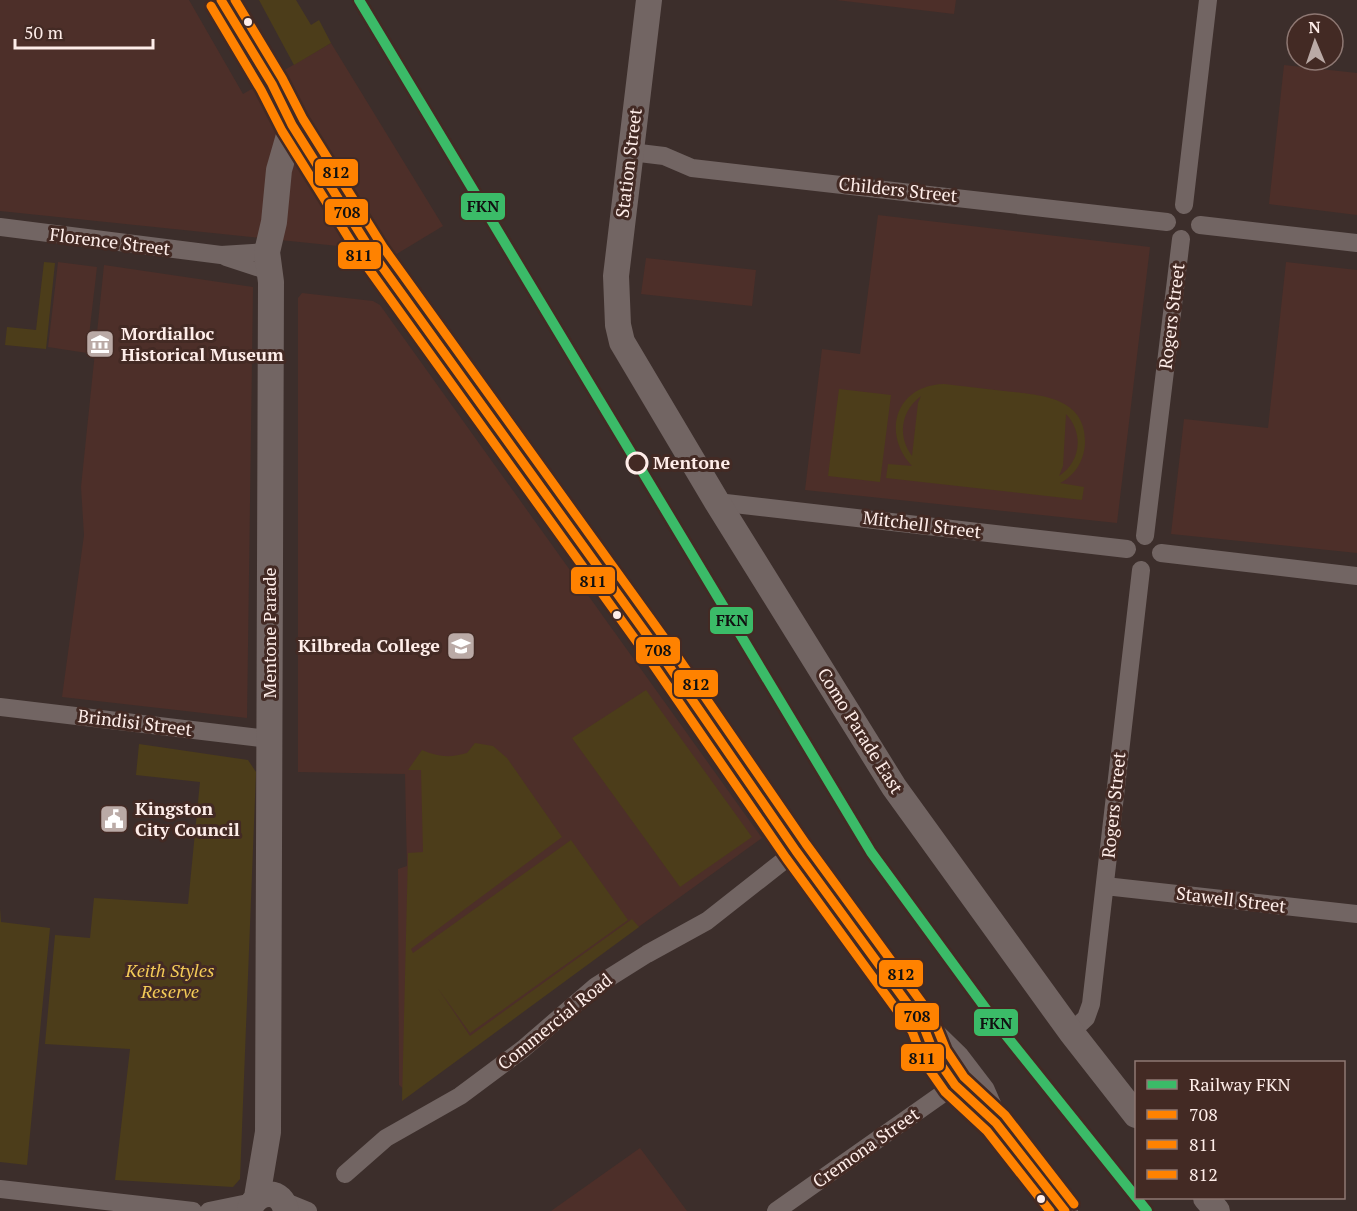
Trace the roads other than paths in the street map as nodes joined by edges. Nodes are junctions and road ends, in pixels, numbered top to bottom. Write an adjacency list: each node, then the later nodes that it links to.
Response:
1 (221, 0): 4 (street)
2 (650, 0): 5 (street, Station Street)
3 (1208, 0): 6 (street)
4 (292, 124): 12 (street, Mentone Parade); 22 (street)
5 (631, 152): 7 (street, Childers Street); 13 (street, Station Street)
6 (1184, 205): 7 (street); 8 (street)
7 (1167, 222): 10 (street)
8 (1200, 225): 10 (street); 11 (street)
9 (0, 227): 12 (street, Florence Street)
10 (1181, 239): 15 (street, Rogers Street)
11 (1357, 243)
12 (268, 261): 21 (street, Mentone Parade)
13 (618, 326): 14 (street, Como Parade East)
14 (717, 502): 16 (street, Mitchell Street); 26 (street, Como Parade East)
15 (1146, 536): 16 (street); 17 (street)
16 (1127, 549): 18 (street)
17 (1161, 553): 18 (street); 19 (street)
18 (1141, 570): 23 (street, Rogers Street)
19 (1357, 576)
20 (0, 707): 21 (street, Brindisi Street)
21 (269, 740): 33 (street, Mentone Parade)
22 (796, 850): 25 (street); 30 (street, Commercial Road)
23 (1105, 886): 24 (street, Stawell Street); 26 (street, Rogers Street)
24 (1357, 915)
25 (923, 1025): 27 (street); 29 (street)
26 (1071, 1032): 28 (street, Como Parade East)
27 (955, 1084): 29 (street); 37 (street, Cremona Street)
28 (1135, 1112)
29 (996, 1123): 38 (street)
30 (345, 1174)
31 (0, 1189): 34 (street)
32 (1208, 1199): 39 (street)
33 (268, 1202): 35 (street); 36 (street)
34 (193, 1211)
35 (209, 1211)
36 (308, 1211)
37 (776, 1211)
38 (1065, 1211)
39 (1217, 1211)

